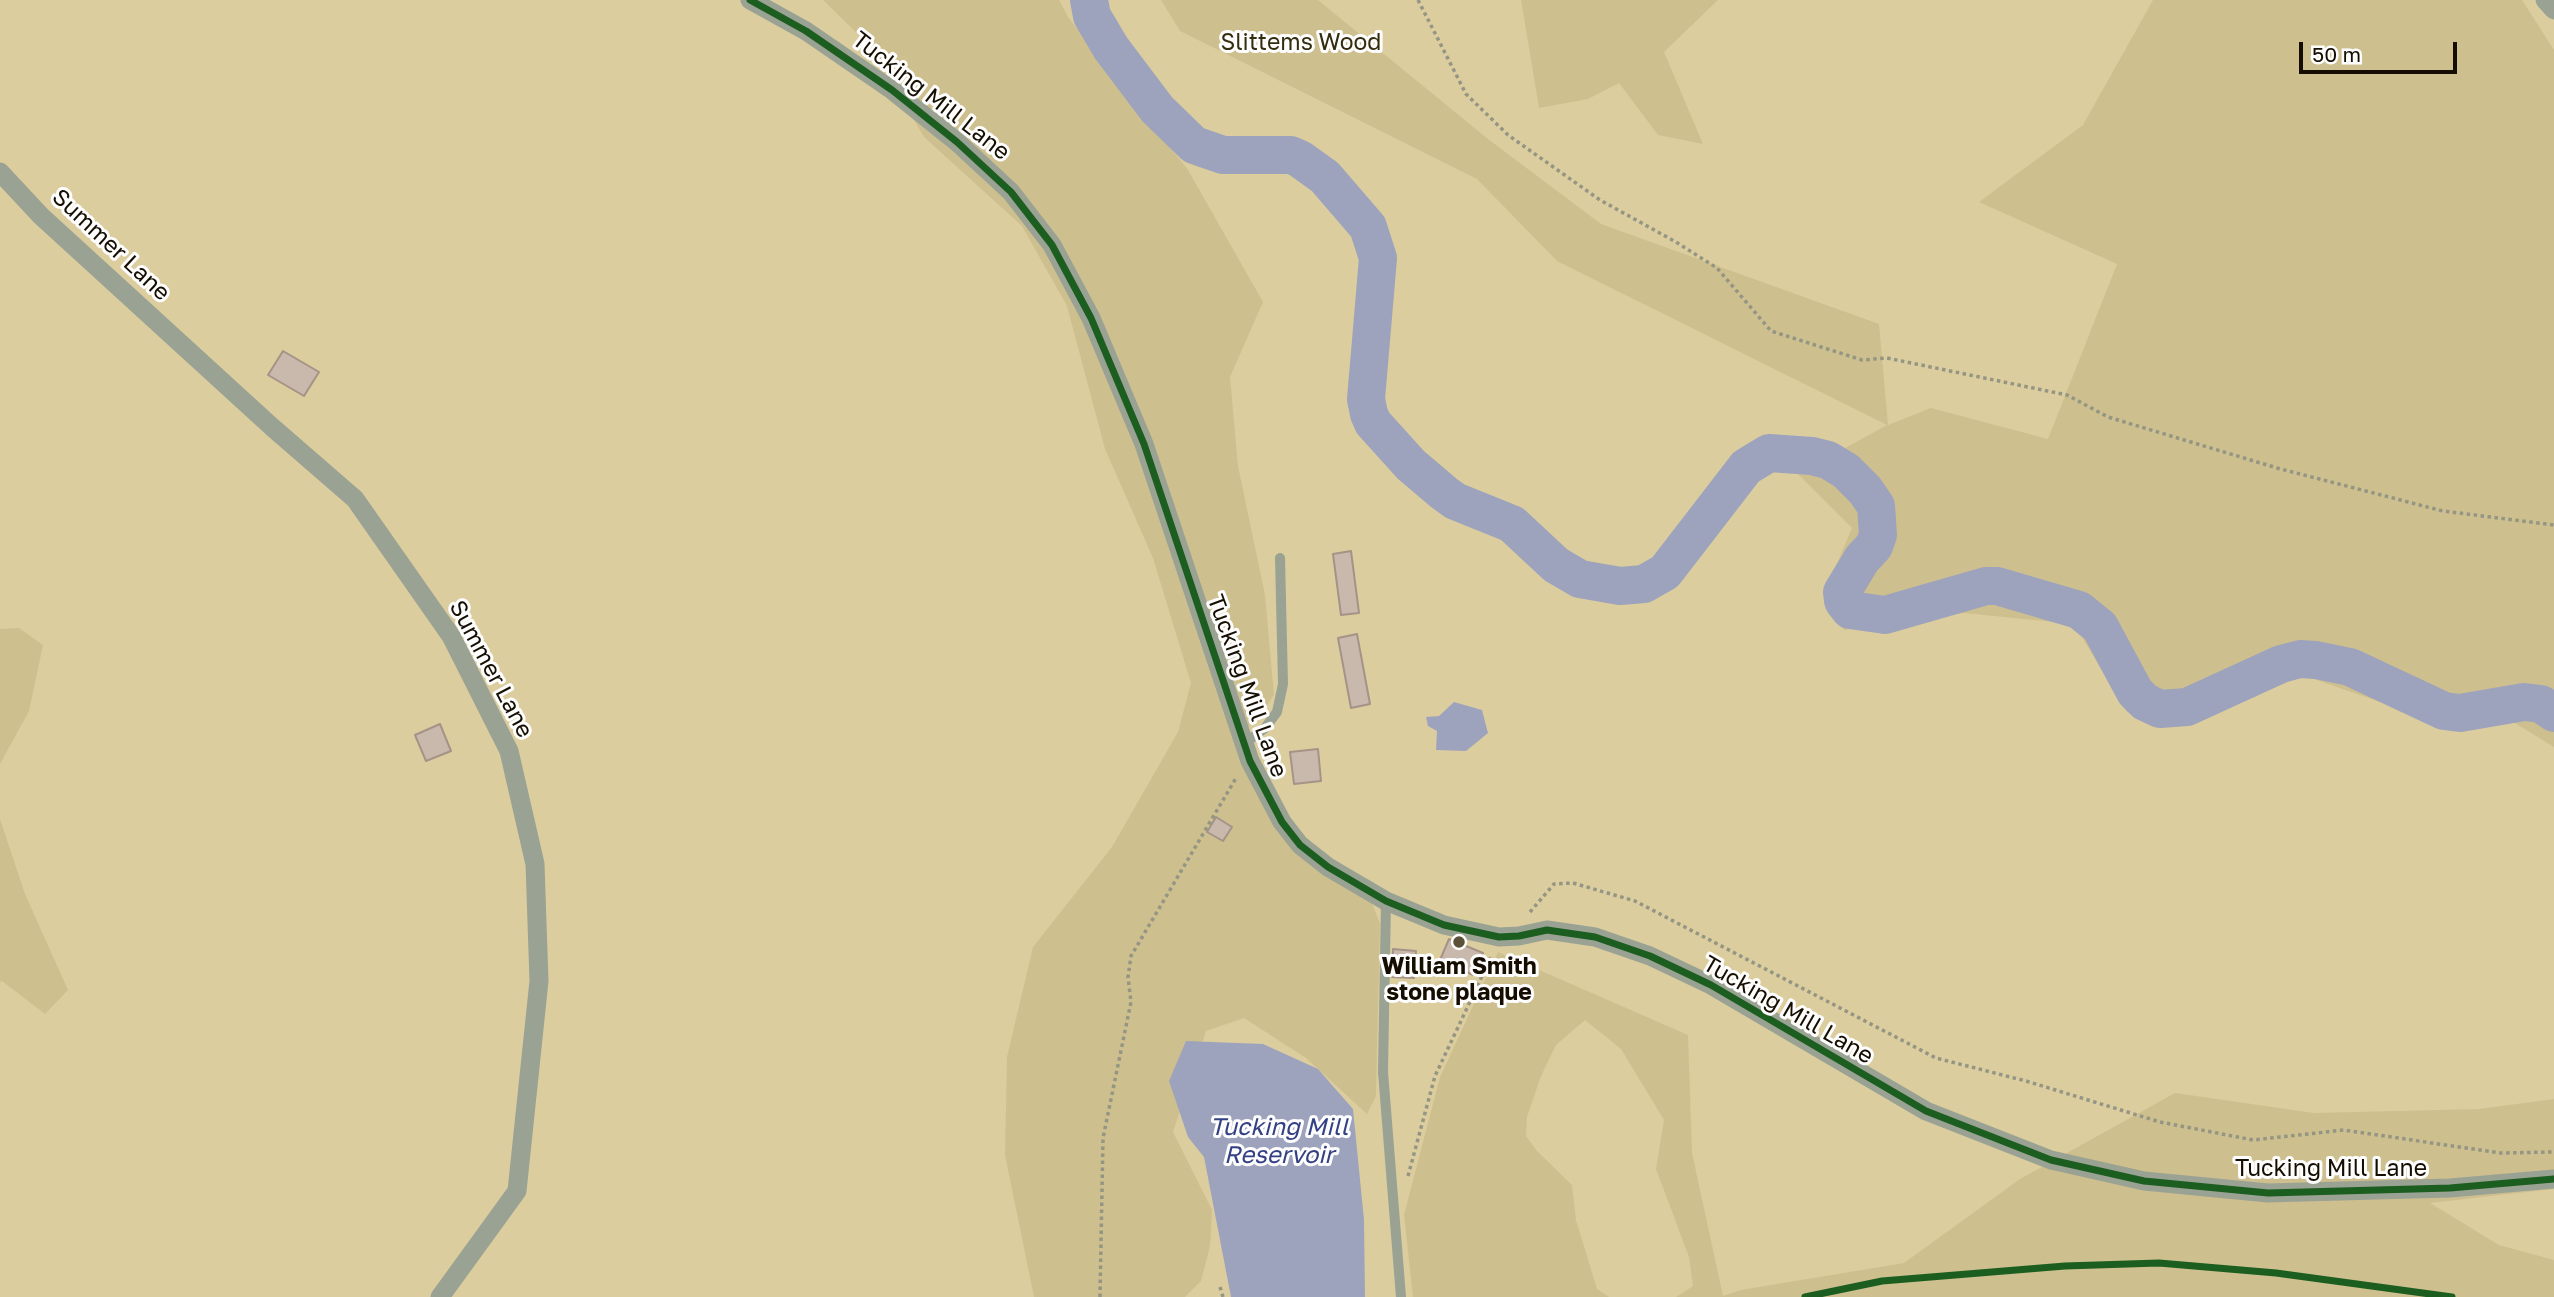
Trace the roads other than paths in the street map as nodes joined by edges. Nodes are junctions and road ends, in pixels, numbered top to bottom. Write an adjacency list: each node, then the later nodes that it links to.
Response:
1 (750, 0): 6 (street, Tucking Mill Lane)
2 (2545, 0): 3 (street)
3 (2554, 10)
4 (0, 172): 9 (street, Summer Lane)
5 (1280, 558): 6 (lane)
6 (1246, 753): 7 (street, Tucking Mill Lane)
7 (1386, 901): 8 (street, Tucking Mill Lane); 10 (lane)
8 (2554, 1179)
9 (440, 1297)
10 (1401, 1297)

